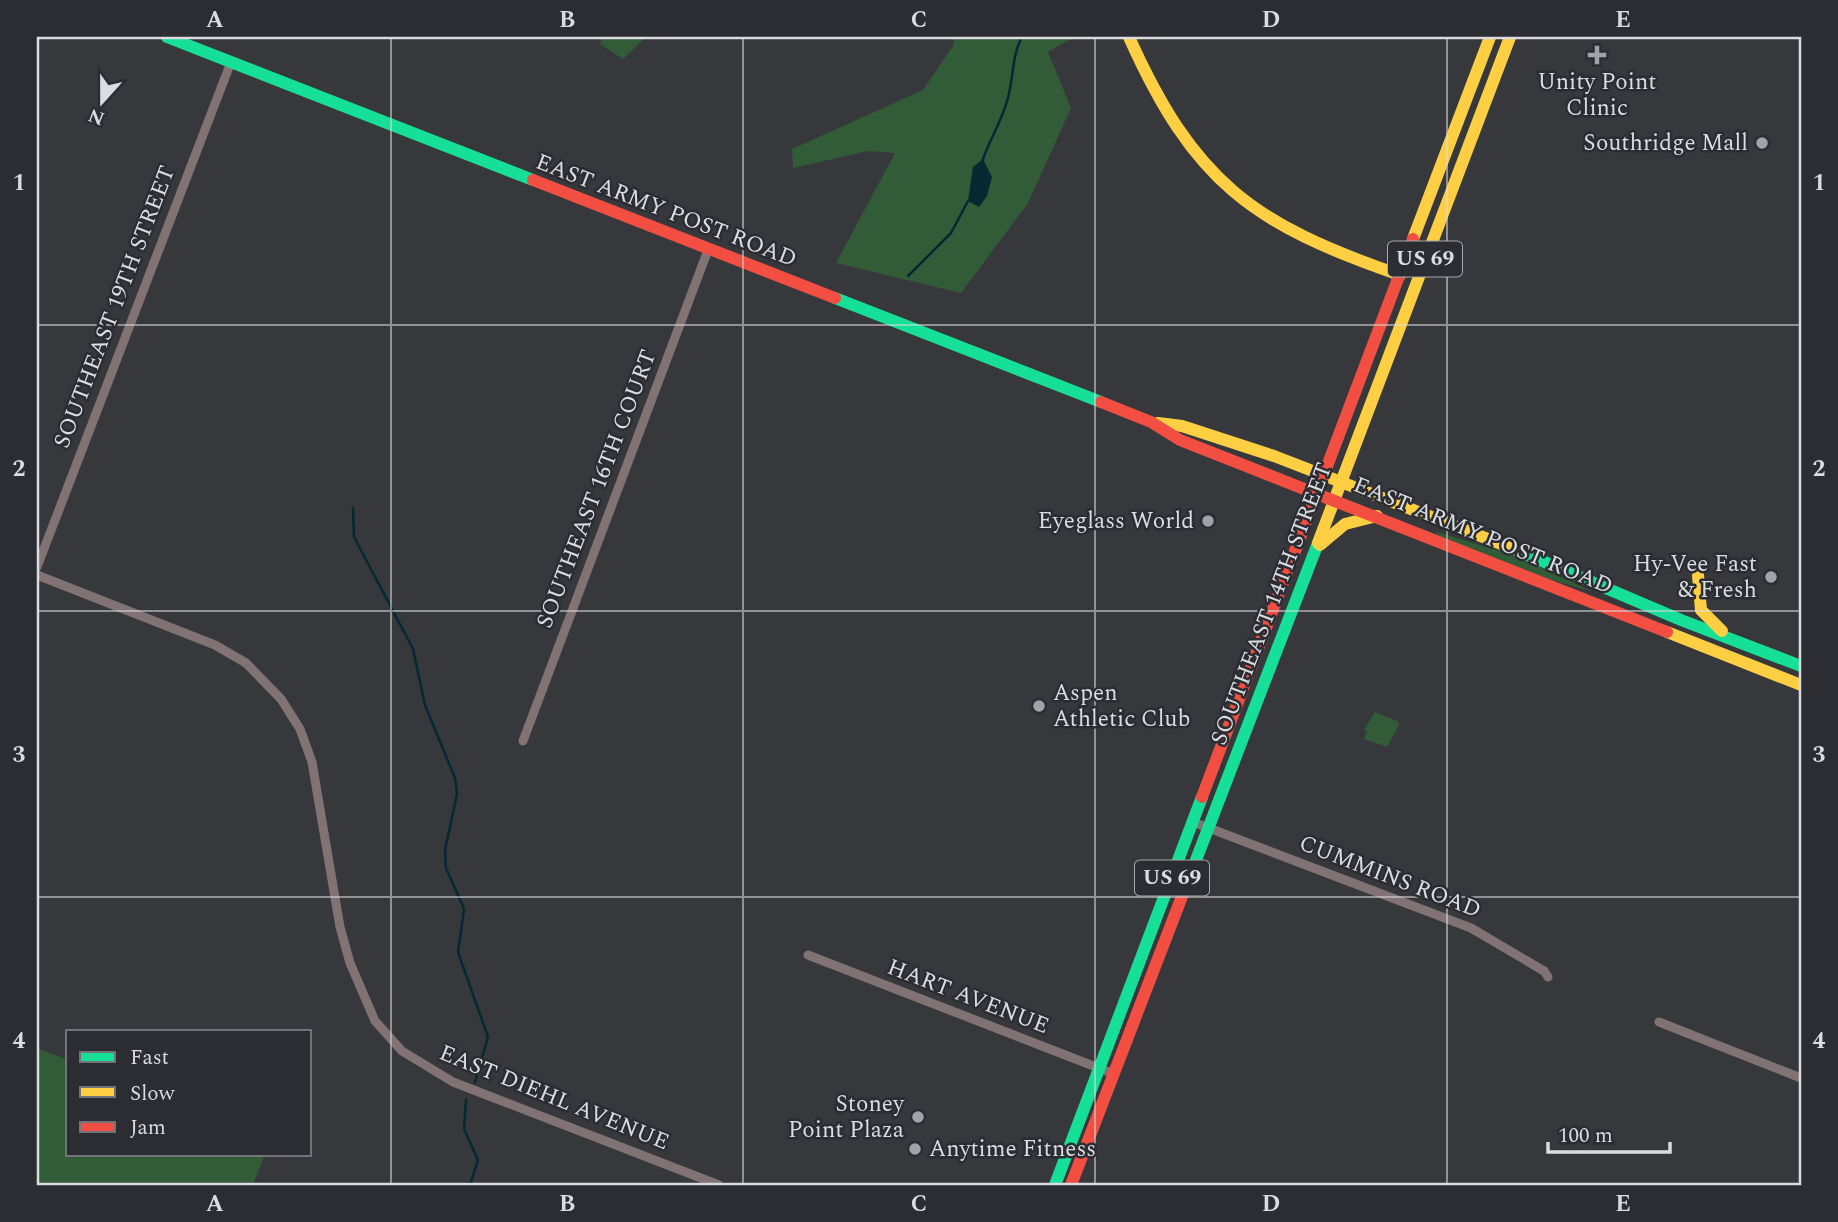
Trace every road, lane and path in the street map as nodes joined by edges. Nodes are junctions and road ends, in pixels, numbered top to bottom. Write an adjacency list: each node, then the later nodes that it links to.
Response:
1 (167, 37): 5 (main road, EAST ARMY POST ROAD)
2 (1129, 37): 7 (main road)
3 (1490, 37): 7 (main road, SOUTHEAST 14TH STREET / US 69)
4 (1510, 37): 10 (main road, SOUTHEAST 14TH STREET / US 69)
5 (231, 62): 6 (main road, EAST ARMY POST ROAD); 15 (street, SOUTHEAST 19TH STREET)
6 (708, 250): 8 (main road, EAST ARMY POST ROAD); 21 (street, SOUTHEAST 16TH COURT)
7 (1400, 275): 9 (main road, SOUTHEAST 14TH STREET / US 69)
8 (1151, 422): 9 (main road, EAST ARMY POST ROAD); 11 (main road, EAST ARMY POST ROAD)
9 (1325, 475): 10 (main road, EAST ARMY POST ROAD); 11 (main road, SOUTHEAST 14TH STREET / US 69)
10 (1340, 481): 12 (main road, SOUTHEAST 14TH STREET / US 69); 18 (main road, EAST ARMY POST ROAD)
11 (1317, 494): 12 (main road, EAST ARMY POST ROAD); 22 (main road, SOUTHEAST 14TH STREET / US 69)
12 (1333, 499): 13 (main road, EAST ARMY POST ROAD); 14 (main road, SOUTHEAST 14TH STREET / US 69)
13 (1377, 516): 14 (main road); 20 (main road, EAST ARMY POST ROAD)
14 (1314, 551): 23 (main road, SOUTHEAST 14TH STREET / US 69)
15 (37, 567)
16 (37, 575): 30 (street, EAST DIEHL AVENUE)
17 (1698, 575): 18 (main road)
18 (1730, 639): 19 (main road, EAST ARMY POST ROAD)
19 (1801, 666)
20 (1801, 685)
21 (523, 741)
22 (1193, 822): 23 (street, CUMMINS ROAD); 27 (main road, SOUTHEAST 14TH STREET / US 69)
23 (1209, 828): 25 (street, CUMMINS ROAD); 28 (main road, SOUTHEAST 14TH STREET / US 69)
24 (808, 955): 27 (street, HART AVENUE)
25 (1548, 976)
26 (1659, 1022): 29 (street)
27 (1099, 1069): 28 (street, HART AVENUE); 31 (main road, SOUTHEAST 14TH STREET / US 69)
28 (1114, 1074): 32 (main road, SOUTHEAST 14TH STREET / US 69)
29 (1801, 1078)
30 (719, 1185)
31 (1055, 1185)
32 (1071, 1185)

